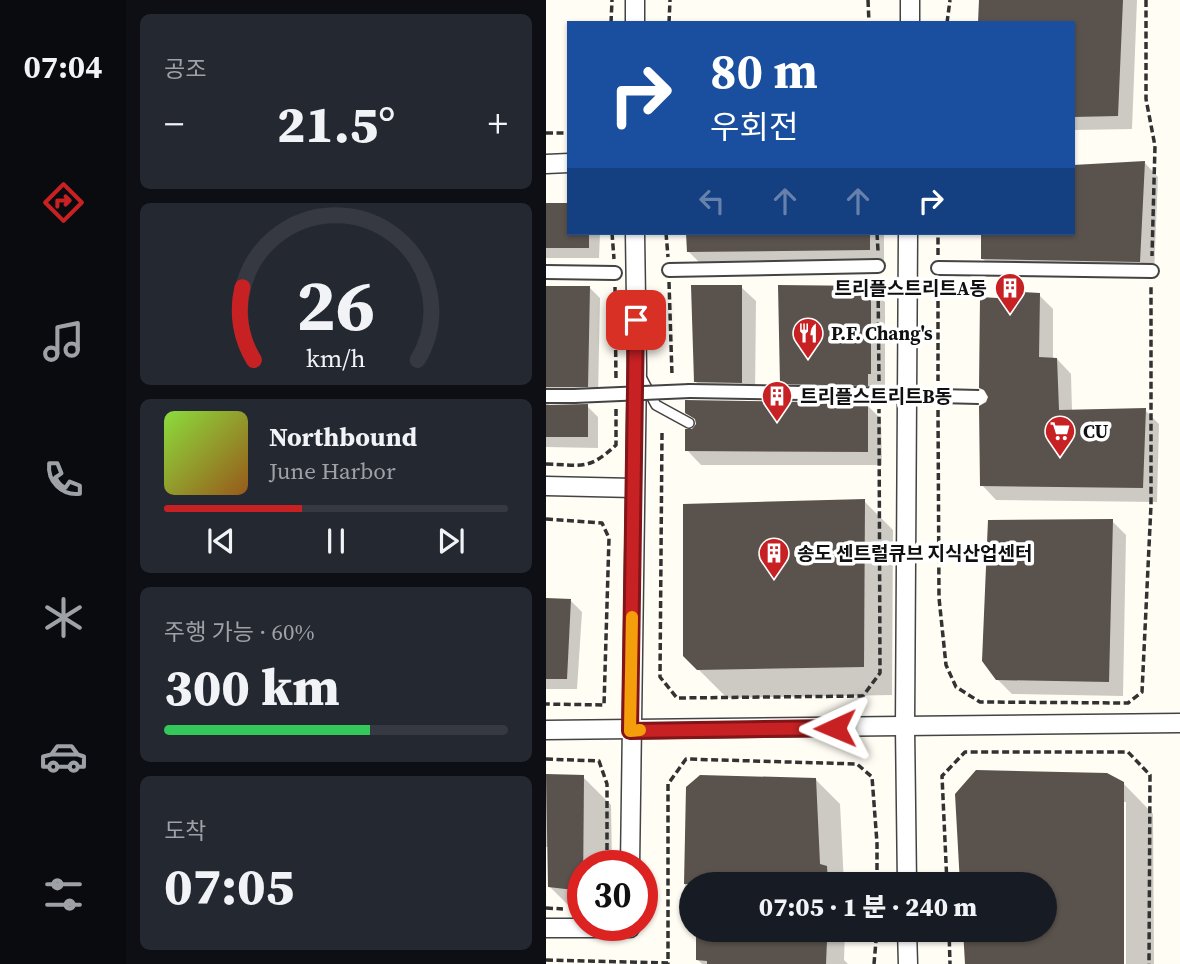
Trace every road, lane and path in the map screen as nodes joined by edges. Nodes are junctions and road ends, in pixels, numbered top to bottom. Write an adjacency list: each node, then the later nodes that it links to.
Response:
1 (612, 0): 8 (path)
2 (635, 0): 9 (street)
3 (670, 0): 10 (path)
4 (868, 0): 11 (path)
5 (910, 0): 12 (street)
6 (950, 0): 13 (path)
7 (1146, 0): 26 (path)
8 (611, 21)
9 (635, 21)
10 (668, 21)
11 (869, 21)
12 (910, 21)
13 (947, 21)
14 (546, 133): 15 (path)
15 (567, 133)
16 (567, 163): 17 (street)
17 (546, 164)
18 (612, 235): 28 (path)
19 (666, 235): 25 (path)
20 (908, 235): 47 (street)
21 (938, 235): 24 (path)
22 (638, 236): 29 (street)
23 (878, 266): 25 (street); 32 (path)
24 (938, 268): 26 (street); 31 (path)
25 (669, 270): 30 (path)
26 (1152, 271): 38 (path)
27 (546, 272): 28 (street)
28 (615, 273): 33 (path)
29 (637, 368): 39 (lane); 43 (street)
30 (671, 375)
31 (938, 383)
32 (879, 385)
33 (616, 392)
34 (546, 396): 35 (street, bridge)
35 (979, 397)
36 (879, 398): 40 (path)
37 (616, 405): 41 (path)
38 (938, 410)
39 (689, 423)
40 (662, 433)
41 (546, 464)
42 (546, 486): 43 (street)
43 (634, 488): 49 (street)
44 (546, 519): 45 (path)
45 (546, 704)
46 (1180, 723): 47 (street)
47 (905, 727): 49 (street); 54 (street)
48 (546, 730): 49 (street)
49 (630, 731): 52 (street)
50 (546, 759): 51 (path)
51 (607, 850)
52 (630, 850)
53 (877, 872): 61 (path)
54 (906, 872)
55 (946, 872): 65 (path)
56 (546, 928): 57 (street)
57 (567, 928)
58 (876, 942): 62 (path)
59 (907, 942): 63 (street)
60 (949, 942): 64 (path)
61 (546, 960)
62 (874, 964)
63 (908, 964)
64 (950, 964)
65 (1149, 964)

